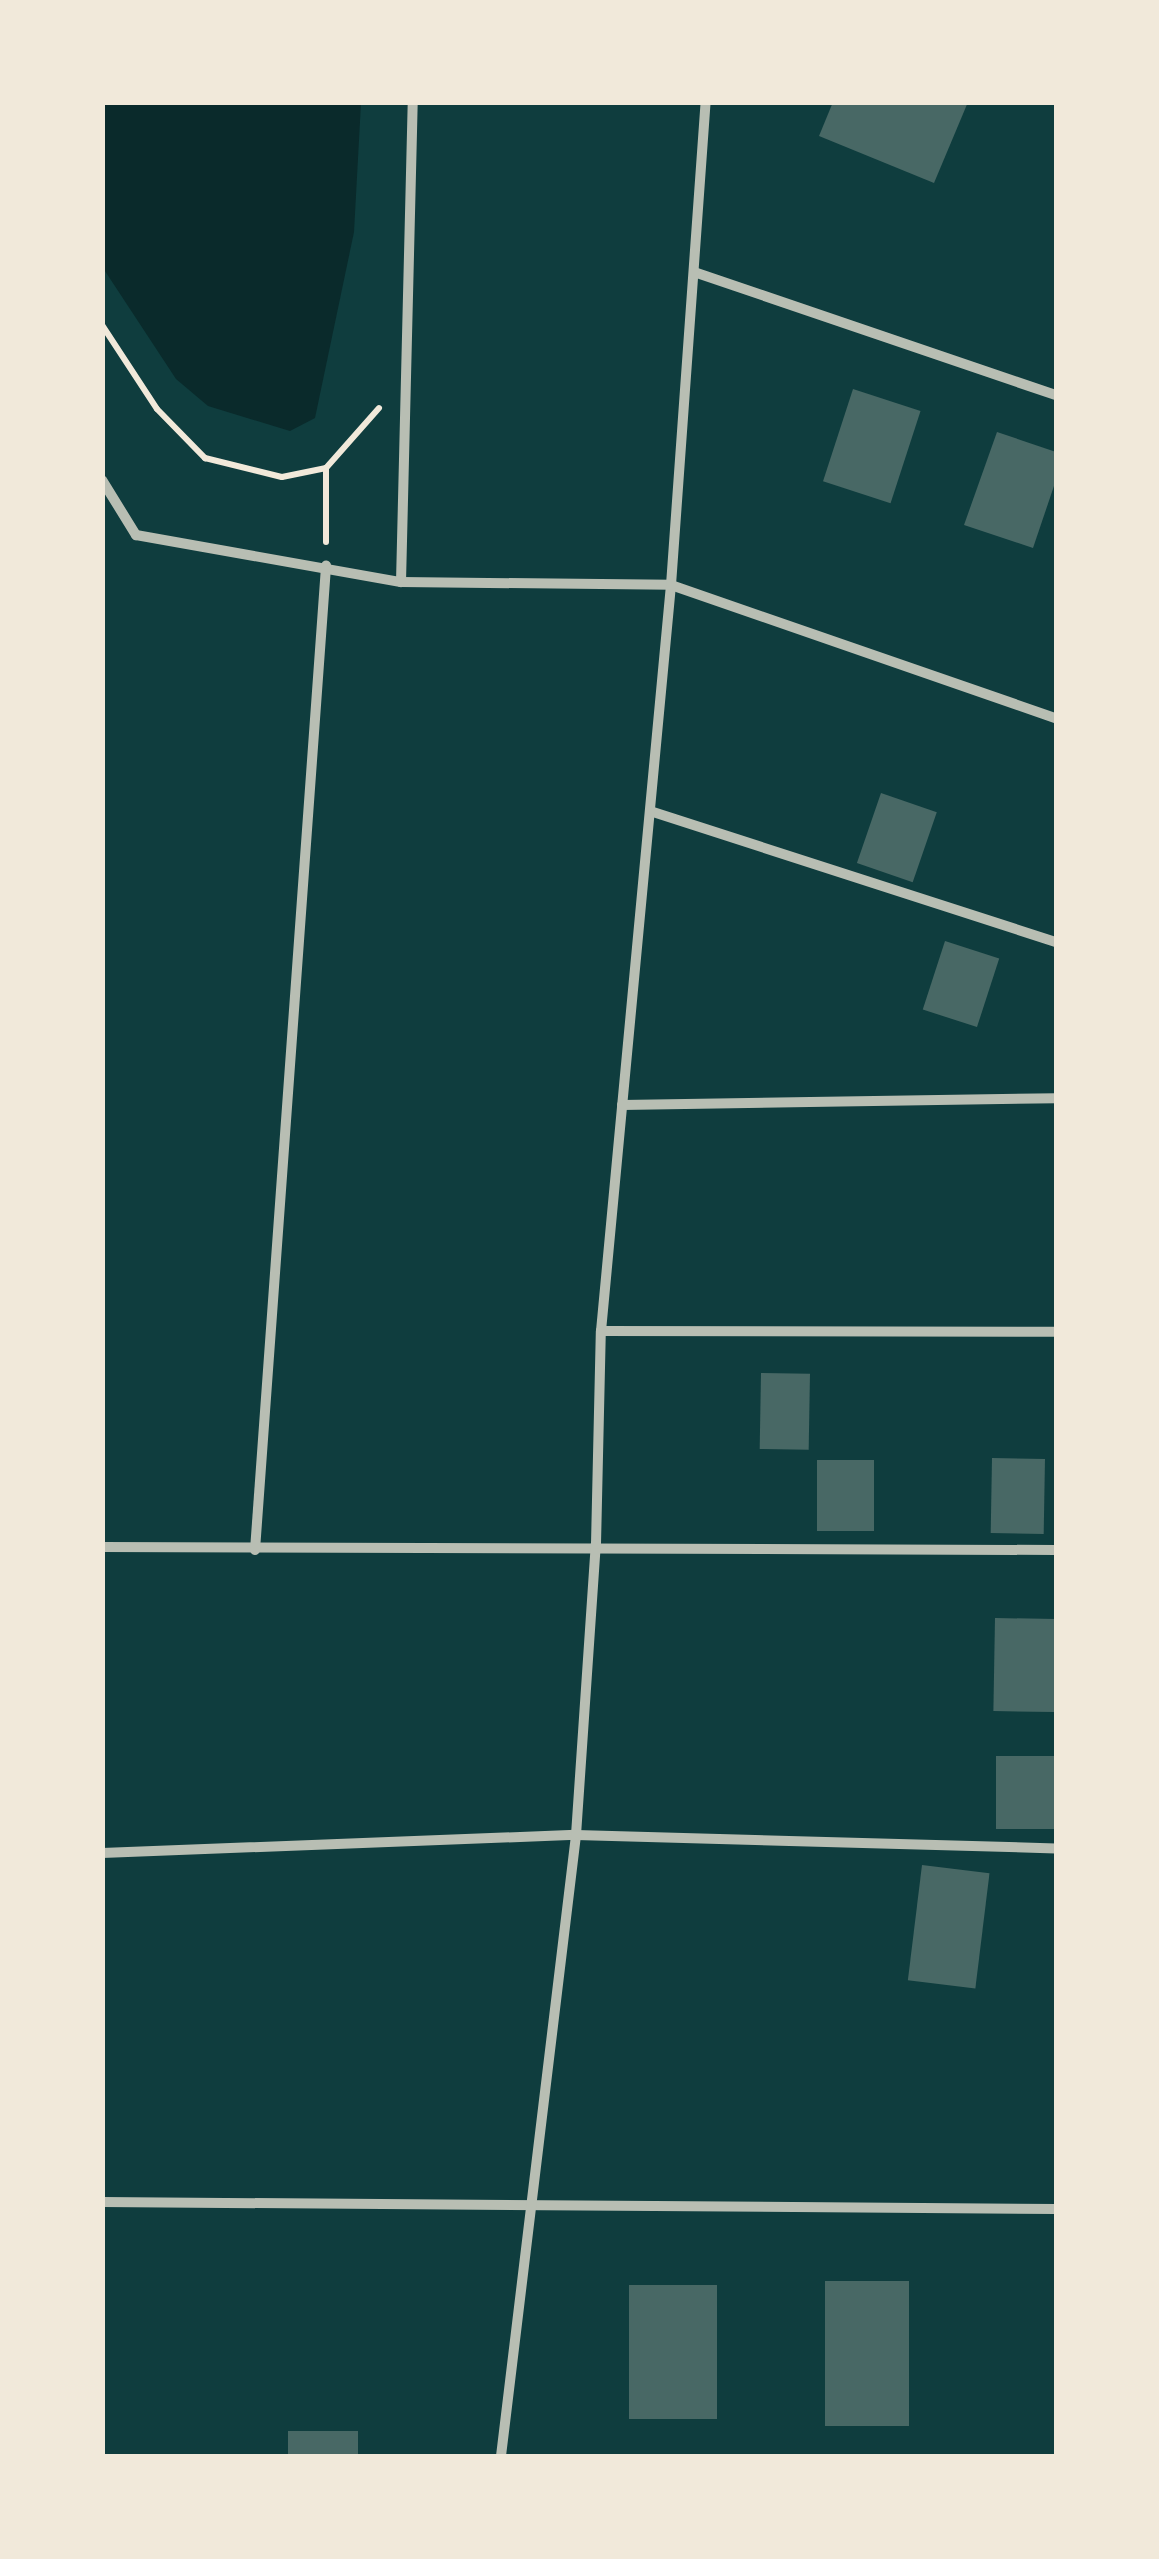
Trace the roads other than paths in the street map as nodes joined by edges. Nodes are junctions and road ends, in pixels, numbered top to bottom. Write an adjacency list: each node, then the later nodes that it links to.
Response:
1 (413, 102): 7 (street)
2 (706, 102): 3 (street)
3 (694, 272): 4 (street); 8 (street)
4 (1056, 395)
5 (102, 480): 6 (street)
6 (326, 566): 7 (street); 18 (street)
7 (401, 582): 8 (street)
8 (671, 584): 9 (street); 10 (street)
9 (1056, 718)
10 (650, 811): 11 (street); 13 (street)
11 (1056, 942)
12 (1056, 1098): 13 (street)
13 (622, 1105): 14 (street)
14 (601, 1331): 15 (street); 16 (street)
15 (1056, 1332)
16 (596, 1544): 18 (street); 19 (street); 20 (street)
17 (102, 1546): 18 (street)
18 (256, 1550)
19 (1056, 1550)
20 (576, 1835): 21 (street); 22 (street); 23 (street)
21 (1056, 1848)
22 (102, 1853)
23 (536, 2201): 24 (street); 25 (street); 26 (street)
24 (102, 2202)
25 (1056, 2209)
26 (501, 2456)

